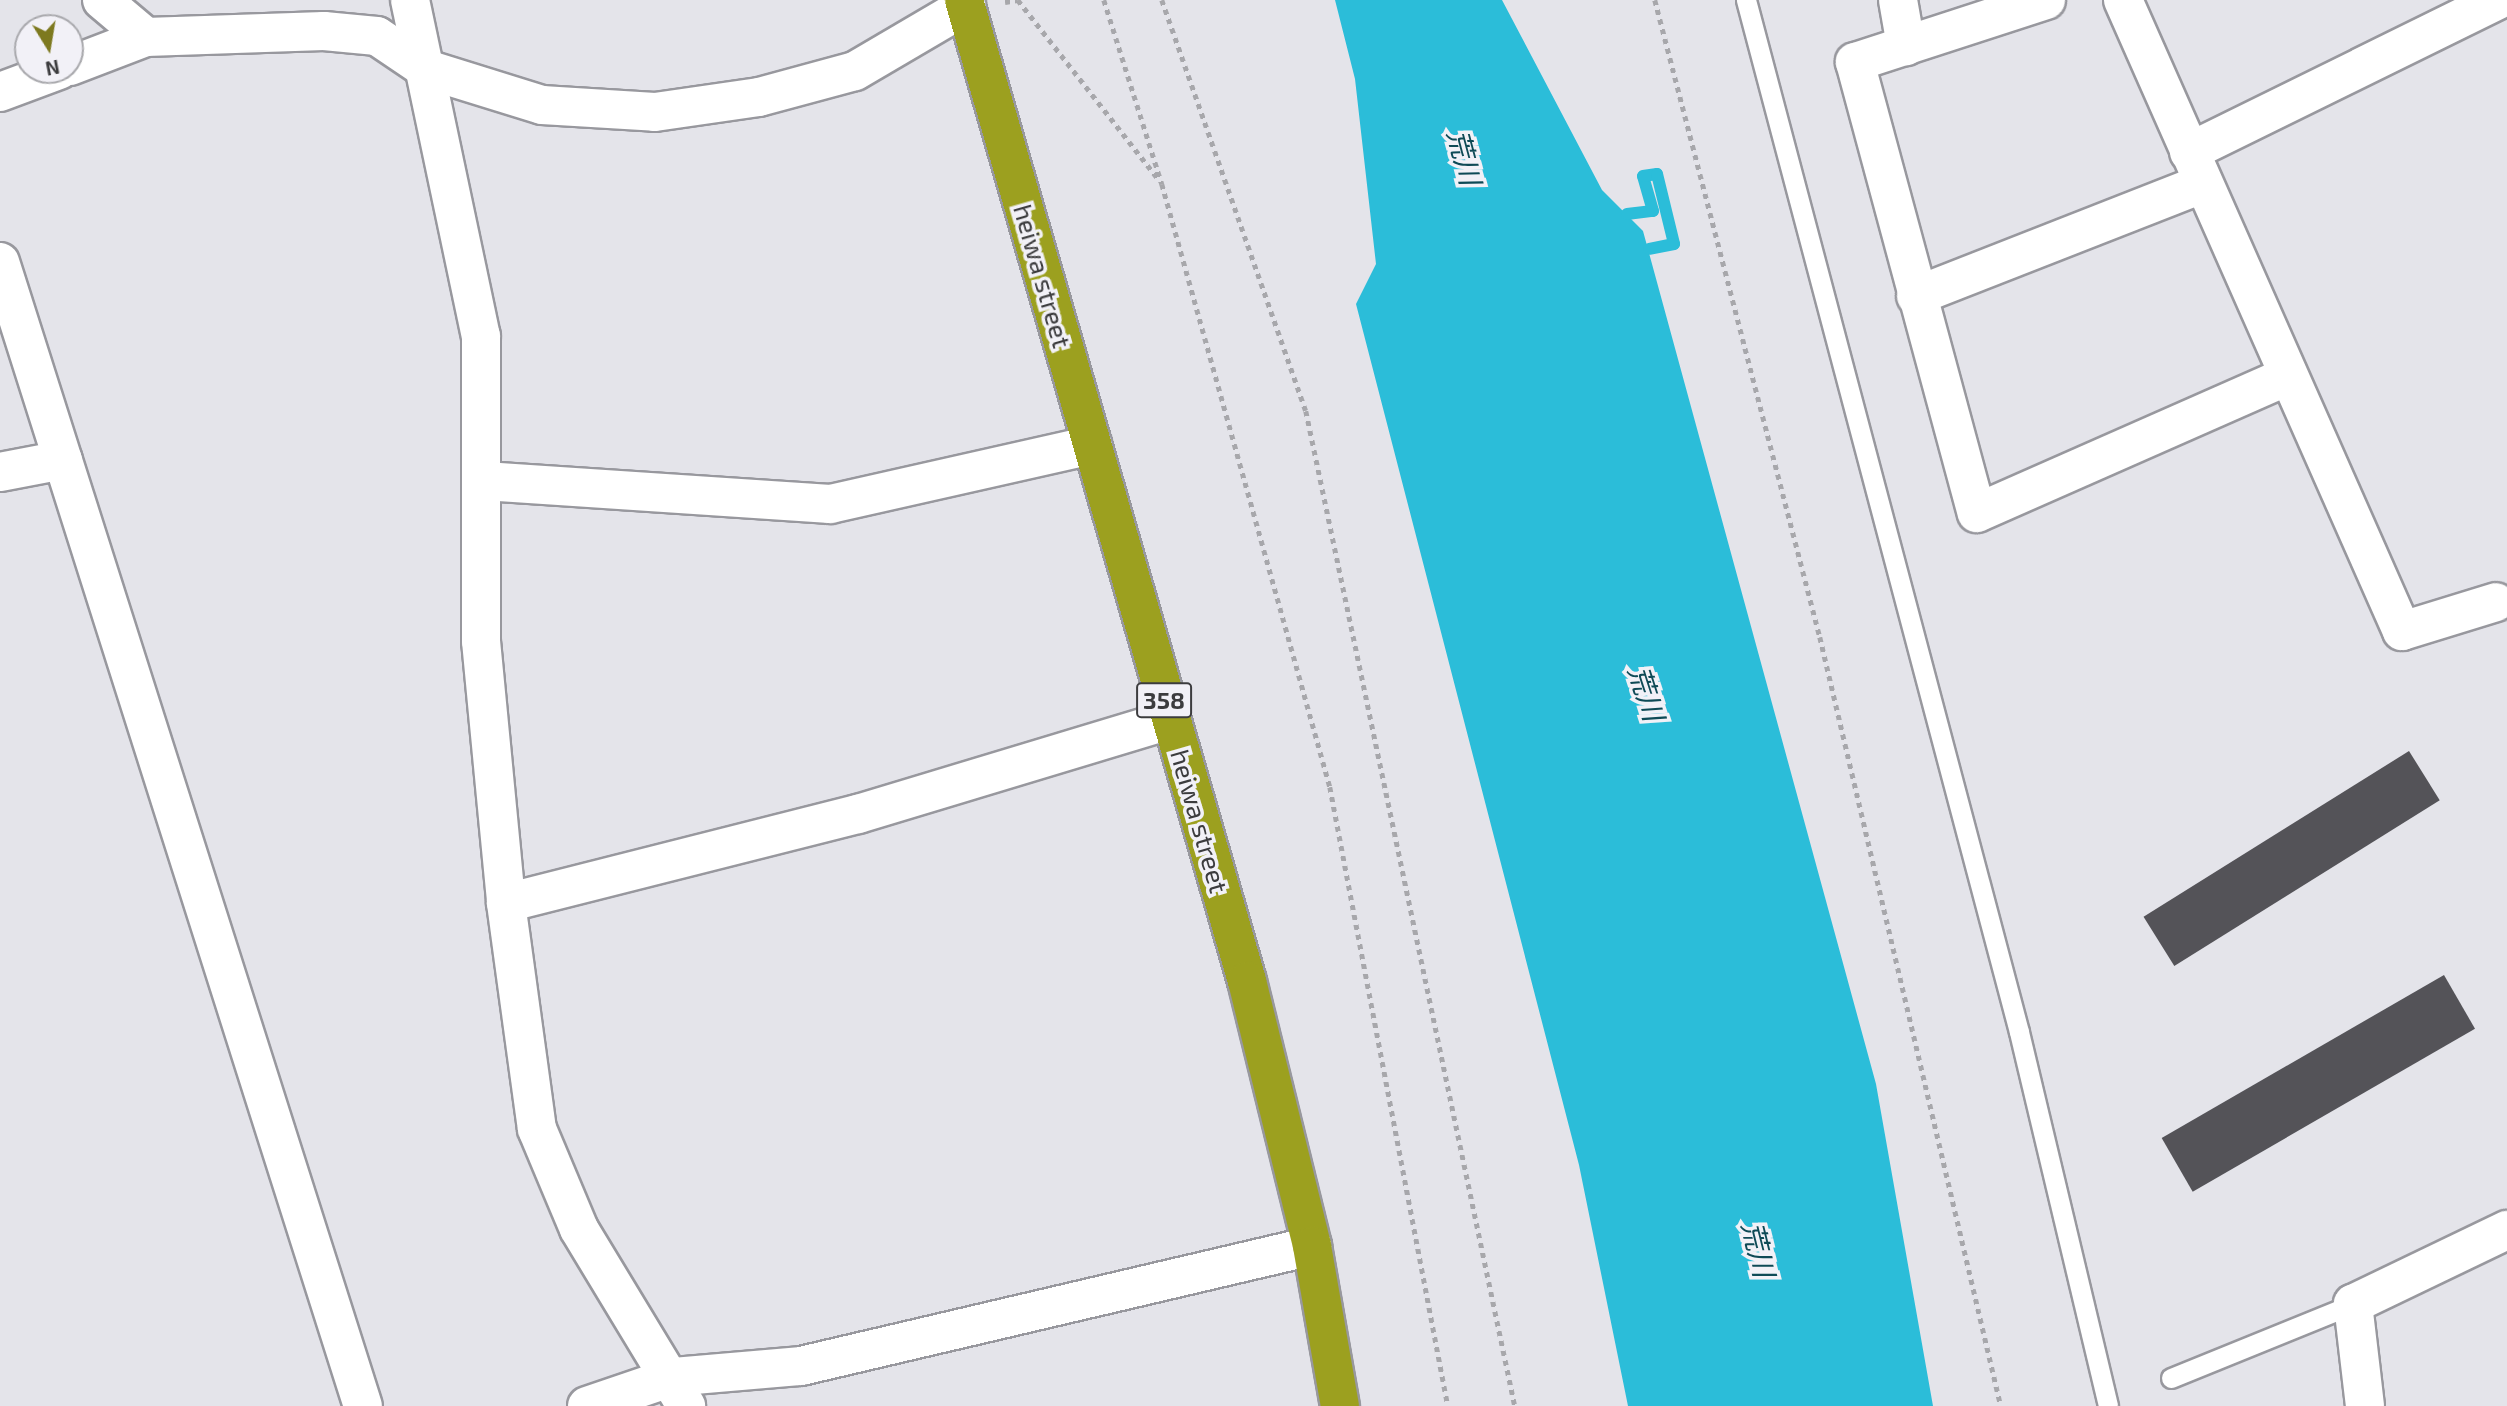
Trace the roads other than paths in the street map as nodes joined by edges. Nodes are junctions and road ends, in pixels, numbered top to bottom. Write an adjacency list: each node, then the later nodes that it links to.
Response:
1 (102, 0): 9 (street)
2 (410, 0): 12 (street)
3 (1746, 0): 34 (lane)
4 (1898, 0): 10 (street)
5 (2046, 0): 10 (street)
6 (2123, 0): 15 (street)
7 (2497, 0): 15 (street)
8 (965, 3): 12 (street); 19 (highway, heiwa street / 358)
9 (146, 37): 11 (street); 12 (street)
10 (1906, 46): 17 (street)
11 (84, 61)
12 (426, 69): 22 (street)
13 (21, 84): 14 (street)
14 (0, 92)
15 (2196, 168): 17 (street); 18 (street)
16 (0, 262): 20 (street)
17 (1916, 296): 18 (street)
18 (2288, 376): 23 (street)
19 (1091, 444): 22 (street); 24 (highway, heiwa street / 358)
20 (63, 460): 21 (street); 31 (street)
21 (0, 472)
22 (484, 481): 25 (street)
23 (2503, 610)
24 (1170, 720): 25 (street); 27 (highway, heiwa street / 358)
25 (506, 903): 30 (street)
26 (2507, 1230): 28 (street)
27 (1312, 1246): 30 (street); 33 (highway, heiwa street / 358)
28 (2353, 1304): 29 (lane); 35 (street)
29 (2171, 1378)
30 (679, 1391): 32 (street)
31 (363, 1406)
32 (587, 1406)
33 (1340, 1406)
34 (2108, 1406)
35 (2365, 1406)

